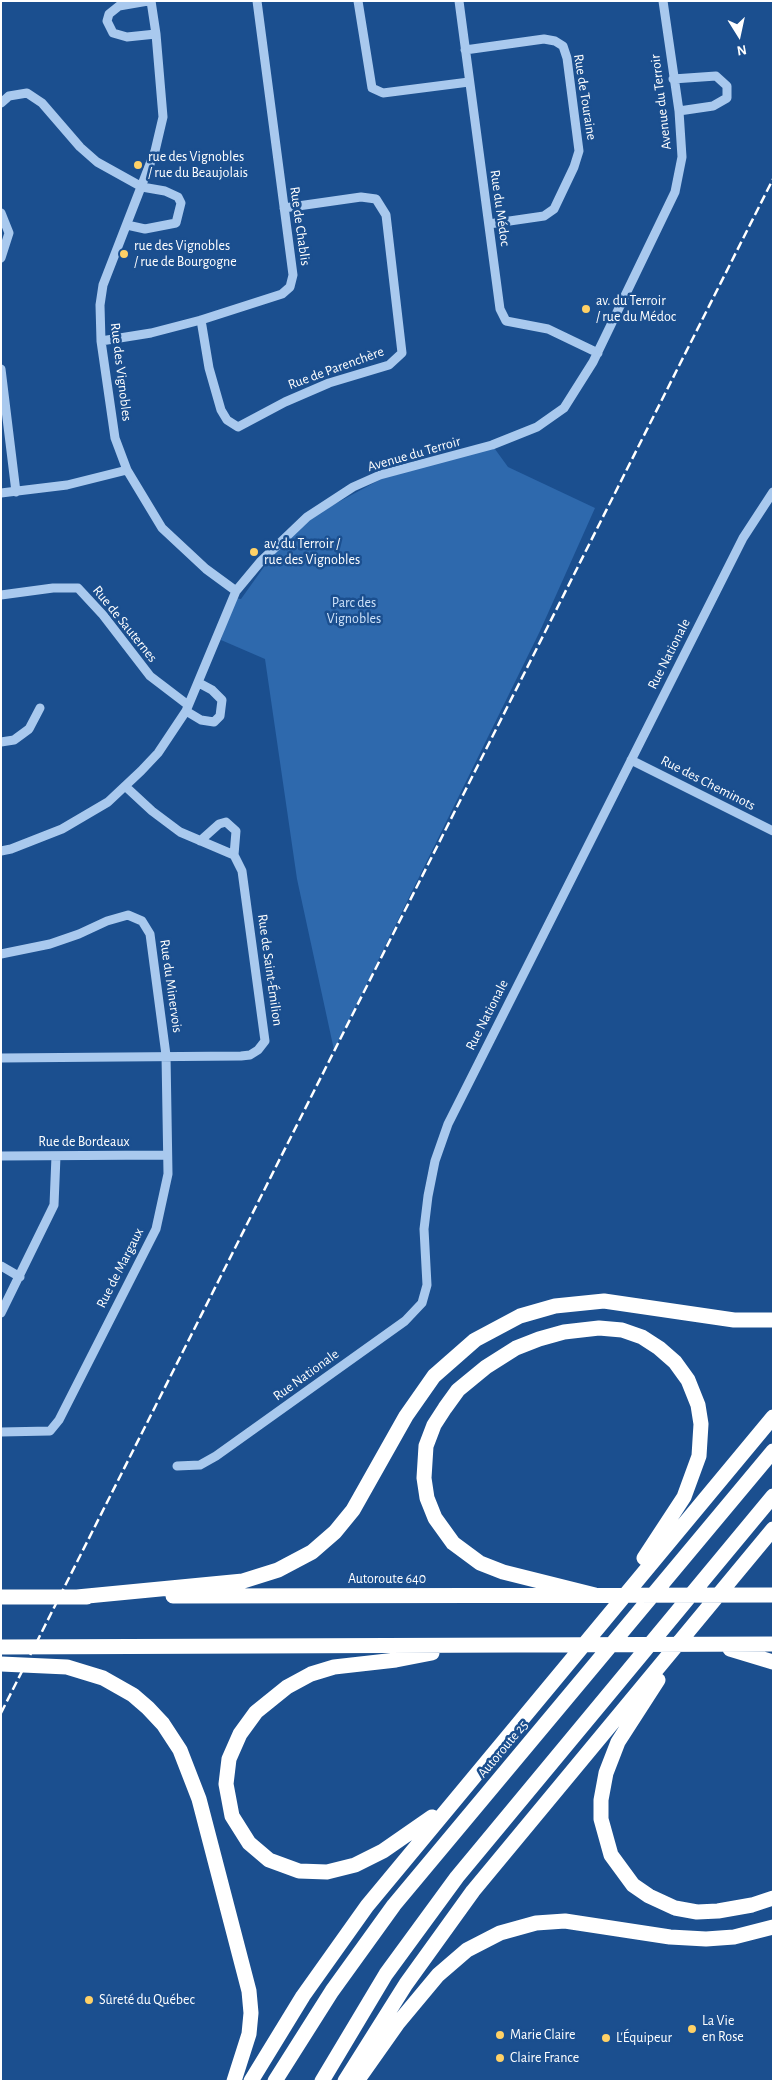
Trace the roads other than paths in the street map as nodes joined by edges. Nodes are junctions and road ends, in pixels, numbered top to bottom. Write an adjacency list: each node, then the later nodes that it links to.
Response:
1 (150, 1): 6 (street, Rue des Vignobles); 6 (street)
2 (257, 1): 13 (street, Rue de Chablis)
3 (358, 1): 9 (street)
4 (459, 1): 7 (street, Rue du Médoc)
5 (663, 1): 8 (street, Avenue du Terroir)
6 (156, 34): 12 (street, Rue des Vignobles)
7 (466, 50): 9 (street, Rue du Médoc); 15 (street, Rue de Touraine)
8 (673, 79): 11 (street, Avenue du Terroir); 11 (street)
9 (470, 82): 15 (street, Rue du Médoc)
10 (1, 104): 12 (street)
11 (679, 111): 20 (street, Avenue du Terroir)
12 (142, 187): 16 (street, Rue des Vignobles); 16 (street)
13 (284, 208): 18 (street, Rue de Chablis); 18 (street, Rue de Parenchère)
14 (1, 213): 17 (street)
15 (488, 224): 20 (street, Rue du Médoc)
16 (127, 225): 19 (street, Rue des Vignobles)
17 (1, 258)
18 (201, 320): 19 (street, Rue de Chablis)
19 (101, 341): 22 (street, Rue des Vignobles)
20 (598, 353): 27 (street, Avenue du Terroir)
21 (1, 370): 23 (street)
22 (127, 470): 23 (street); 27 (street, Rue des Vignobles)
23 (16, 492): 25 (street)
24 (773, 492): 26 (street, Rue Nationale)
25 (1, 493)
26 (769, 505): 33 (street, Rue Nationale)
27 (236, 591): 29 (street, Avenue du Terroir)
28 (1, 595): 31 (street, Rue de Sauternes)
29 (198, 683): 31 (street, Avenue du Terroir); 31 (street)
30 (40, 708): 32 (street)
31 (187, 708): 34 (street, Avenue du Terroir)
32 (1, 742)
33 (631, 760): 35 (street, Rue des Cheminots); 52 (street, Rue Nationale)
34 (125, 786): 36 (street); 37 (street, Avenue du Terroir)
35 (773, 831)
36 (200, 841): 38 (street); 38 (street)
37 (1, 850)
38 (234, 855): 40 (street, Rue de Saint-Émilion)
39 (1, 954): 40 (street, Rue du Minervois)
40 (166, 1055): 41 (street, Rue de Saint-Émilion); 42 (street, Rue de Margaux)
41 (1, 1058)
42 (167, 1155): 44 (street, Rue de Bordeaux); 50 (street, Rue de Margaux)
43 (1, 1156): 44 (street, Rue de Bordeaux)
44 (56, 1156): 46 (street)
45 (1, 1266): 46 (street)
46 (20, 1277): 47 (street)
47 (1, 1314)
48 (773, 1320): 59 (highway)
49 (773, 1417): 55 (highway)
50 (1, 1432)
51 (773, 1451): 72 (highway, Autoroute 25)
52 (177, 1466)
53 (773, 1496): 73 (highway)
54 (773, 1529): 66 (highway)
55 (641, 1569): 56 (highway); 67 (highway)
56 (595, 1595): 57 (highway, Autoroute 640); 59 (highway, Autoroute 640)
57 (773, 1595)
58 (1, 1597): 59 (highway, Autoroute 640)
59 (77, 1597)
60 (714, 1644): 61 (highway); 63 (highway); 64 (highway)
61 (773, 1644)
62 (1, 1646): 63 (highway)
63 (467, 1646): 67 (highway)
64 (773, 1662)
65 (1, 1664): 70 (highway)
66 (659, 1671): 68 (highway); 74 (highway)
67 (448, 1806): 71 (highway)
68 (773, 1898)
69 (773, 1927): 75 (highway)
70 (234, 2081)
71 (251, 2081)
72 (276, 2081)
73 (322, 2081)
74 (345, 2081)
75 (357, 2081)

